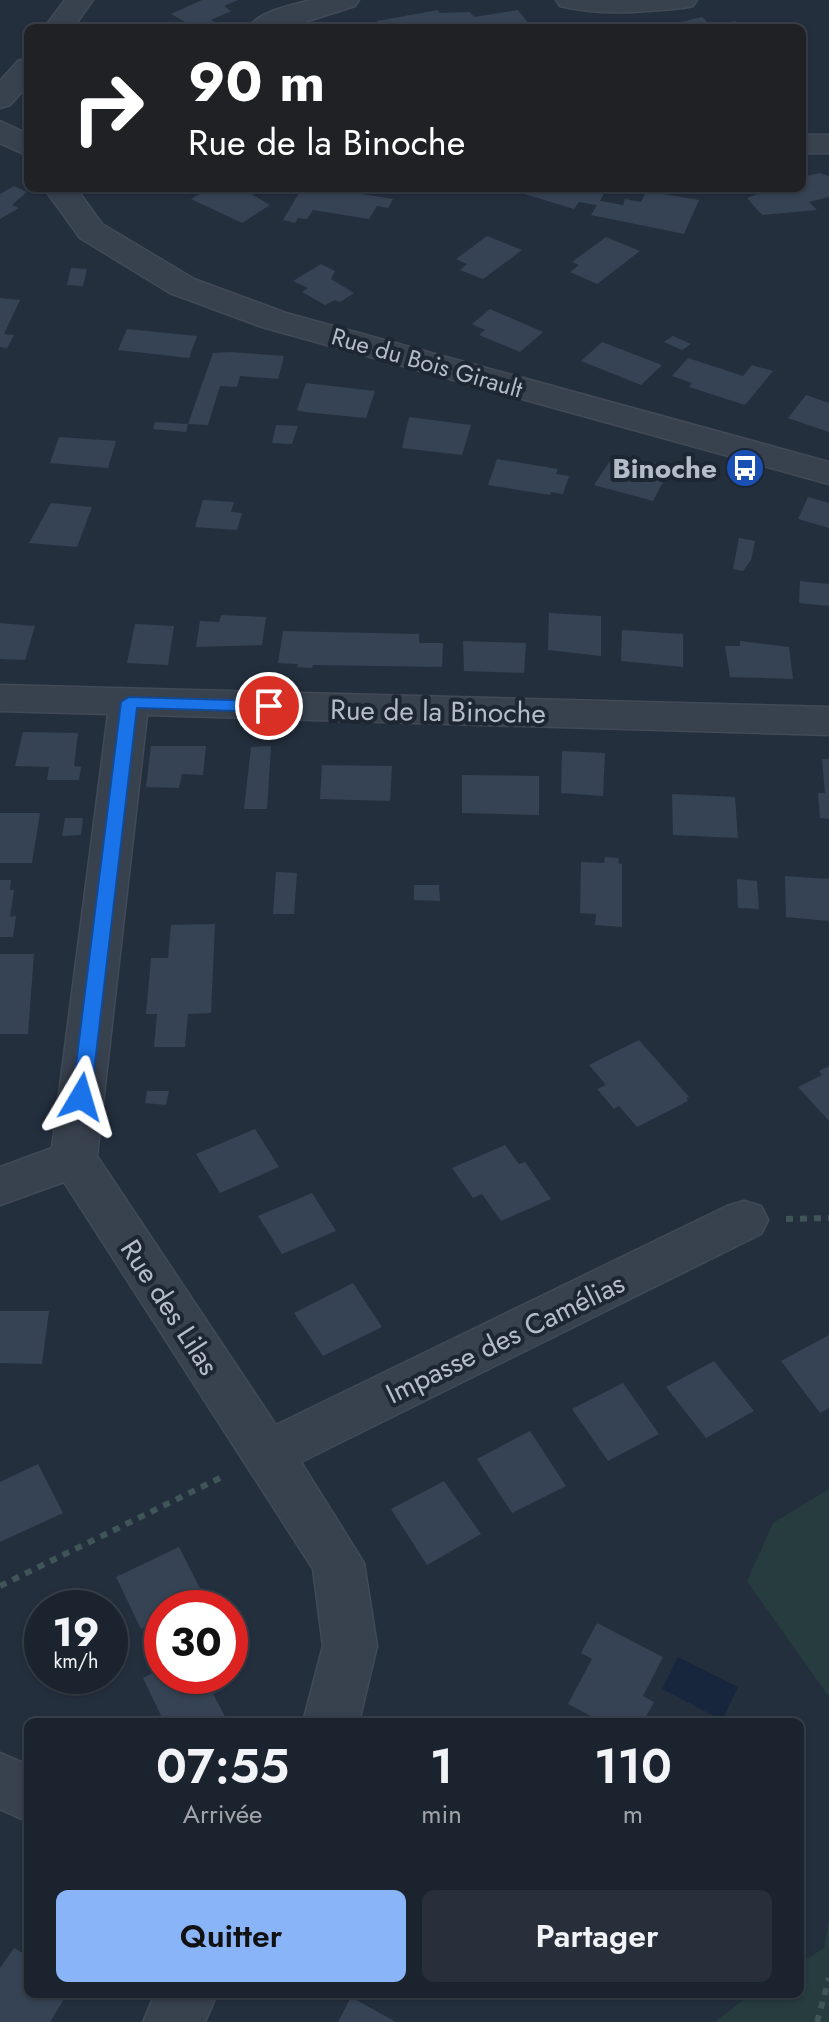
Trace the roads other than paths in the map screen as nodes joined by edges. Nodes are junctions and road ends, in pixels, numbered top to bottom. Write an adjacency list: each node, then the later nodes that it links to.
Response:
1 (79, 0): 5 (street)
2 (345, 0): 6 (street)
3 (570, 0): 4 (street)
4 (683, 0)
5 (61, 24)
6 (271, 24)
7 (24, 72): 8 (street)
8 (0, 99)
9 (24, 114): 10 (street)
10 (0, 117)
11 (0, 130): 14 (street)
12 (806, 144): 13 (street)
13 (829, 144)
14 (24, 145)
15 (63, 192): 16 (street, Rue du Bois Girault)
16 (829, 473)
17 (0, 698): 18 (street, Rue de la Binoche)
18 (129, 702): 19 (street, Rue de la Binoche); 20 (street)
19 (829, 721)
20 (74, 1159): 21 (street); 23 (street, Rue des Lilas)
21 (0, 1186)
22 (744, 1220): 23 (street, Impasse des Camélias)
23 (266, 1455): 24 (street, Rue des Lilas)
24 (332, 1718)
25 (0, 1780): 26 (street)
26 (24, 1792)
27 (185, 1998): 28 (street)
28 (173, 2022)

